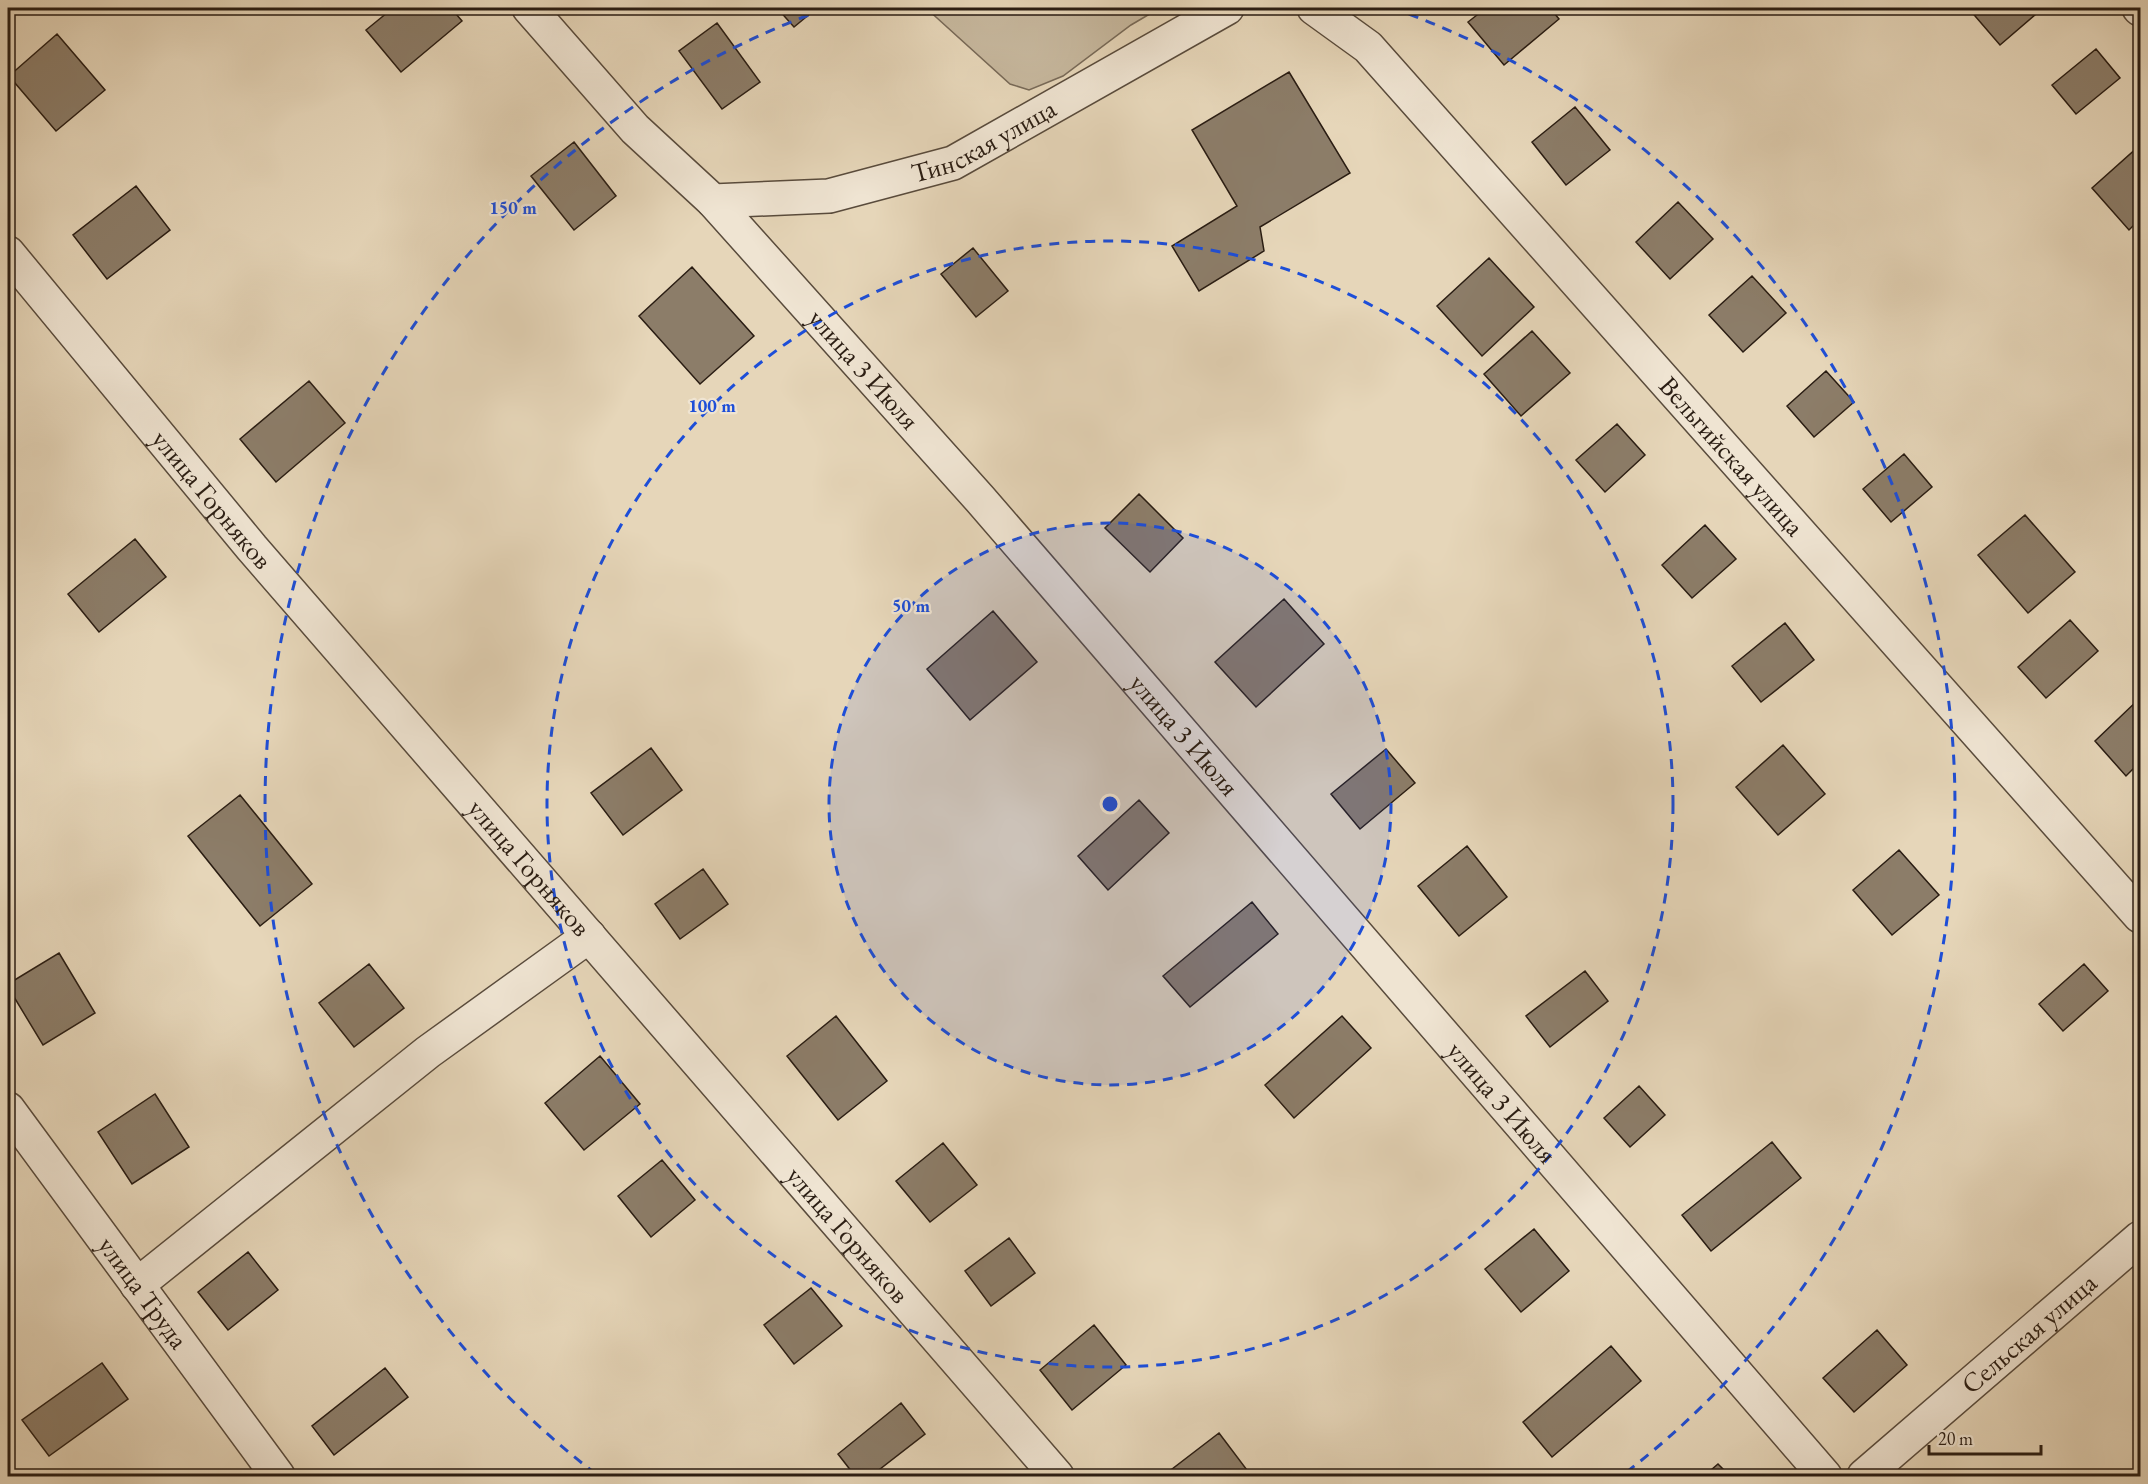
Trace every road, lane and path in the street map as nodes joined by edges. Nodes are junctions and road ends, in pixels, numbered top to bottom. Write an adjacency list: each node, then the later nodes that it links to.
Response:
1 (529, 8): 4 (street, улица 3 Июля)
2 (1227, 8): 4 (street, Тинская улица)
3 (1314, 8): 6 (street, Вельгийская улица)
4 (714, 201): 13 (street, улица 3 Июля)
5 (8, 253): 7 (street, улица Горняков)
6 (2140, 916)
7 (589, 936): 10 (street); 12 (street, улица Горняков)
8 (8, 1109): 10 (street, улица Труда)
9 (2140, 1238): 14 (street, Сельская улица)
10 (137, 1285): 11 (street, улица Труда)
11 (278, 1476)
12 (1057, 1476)
13 (1825, 1476)
14 (1864, 1476)

